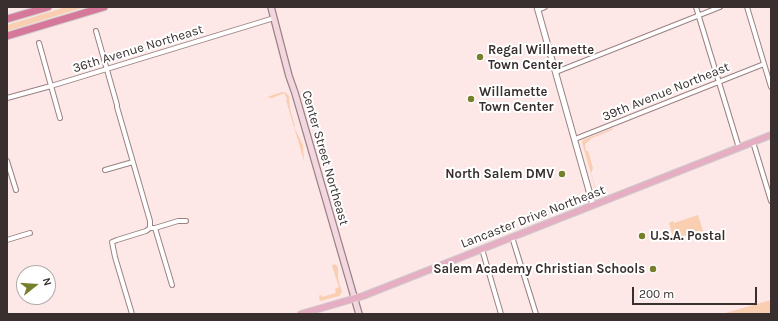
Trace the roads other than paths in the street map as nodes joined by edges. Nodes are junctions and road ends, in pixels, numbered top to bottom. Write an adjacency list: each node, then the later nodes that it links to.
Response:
1 (48, 7): 11 (highway)
2 (104, 7): 13 (highway)
3 (271, 7): 10 (main road, Center Street Northeast)
4 (545, 7): 8 (street)
5 (696, 7): 9 (street)
6 (720, 7): 9 (street)
7 (747, 7): 15 (street)
8 (538, 8): 17 (street)
9 (699, 16): 17 (street); 18 (street)
10 (274, 18): 16 (street, 36th Avenue Northeast); 40 (main road, Center Street Northeast)
11 (7, 19)
12 (96, 31): 16 (street)
13 (7, 36)
14 (39, 43): 19 (street)
15 (764, 64): 18 (street, 39th Avenue Northeast); 20 (street)
16 (107, 69): 19 (street, 36th Avenue Northeast); 28 (street)
17 (556, 72): 24 (street)
18 (718, 82): 24 (street, 39th Avenue Northeast); 26 (street)
19 (51, 86): 21 (street, 36th Avenue Northeast); 22 (street)
20 (771, 87)
21 (7, 98)
22 (60, 118)
23 (771, 135): 25 (main road, Lancaster Drive Northeast)
24 (575, 139): 32 (street)
25 (753, 142): 26 (main road, Lancaster Drive Northeast); 31 (street)
26 (739, 148): 32 (main road, Lancaster Drive Northeast)
27 (7, 161): 30 (street)
28 (133, 162): 29 (street); 34 (street)
29 (105, 170)
30 (16, 190)
31 (771, 201)
32 (594, 205): 36 (main road, Lancaster Drive Northeast)
33 (186, 221): 34 (street)
34 (152, 228): 39 (street); 41 (street)
35 (30, 233): 37 (street)
36 (512, 237): 38 (main road, Lancaster Drive Northeast); 45 (street)
37 (7, 240)
38 (482, 249): 40 (main road, Lancaster Drive Northeast); 44 (street)
39 (172, 285)
40 (354, 299): 42 (main road, Lancaster Drive Northeast); 43 (main road, Center Street Northeast)
41 (132, 314)
42 (301, 314)
43 (359, 314)
44 (501, 314)
45 (536, 314)

